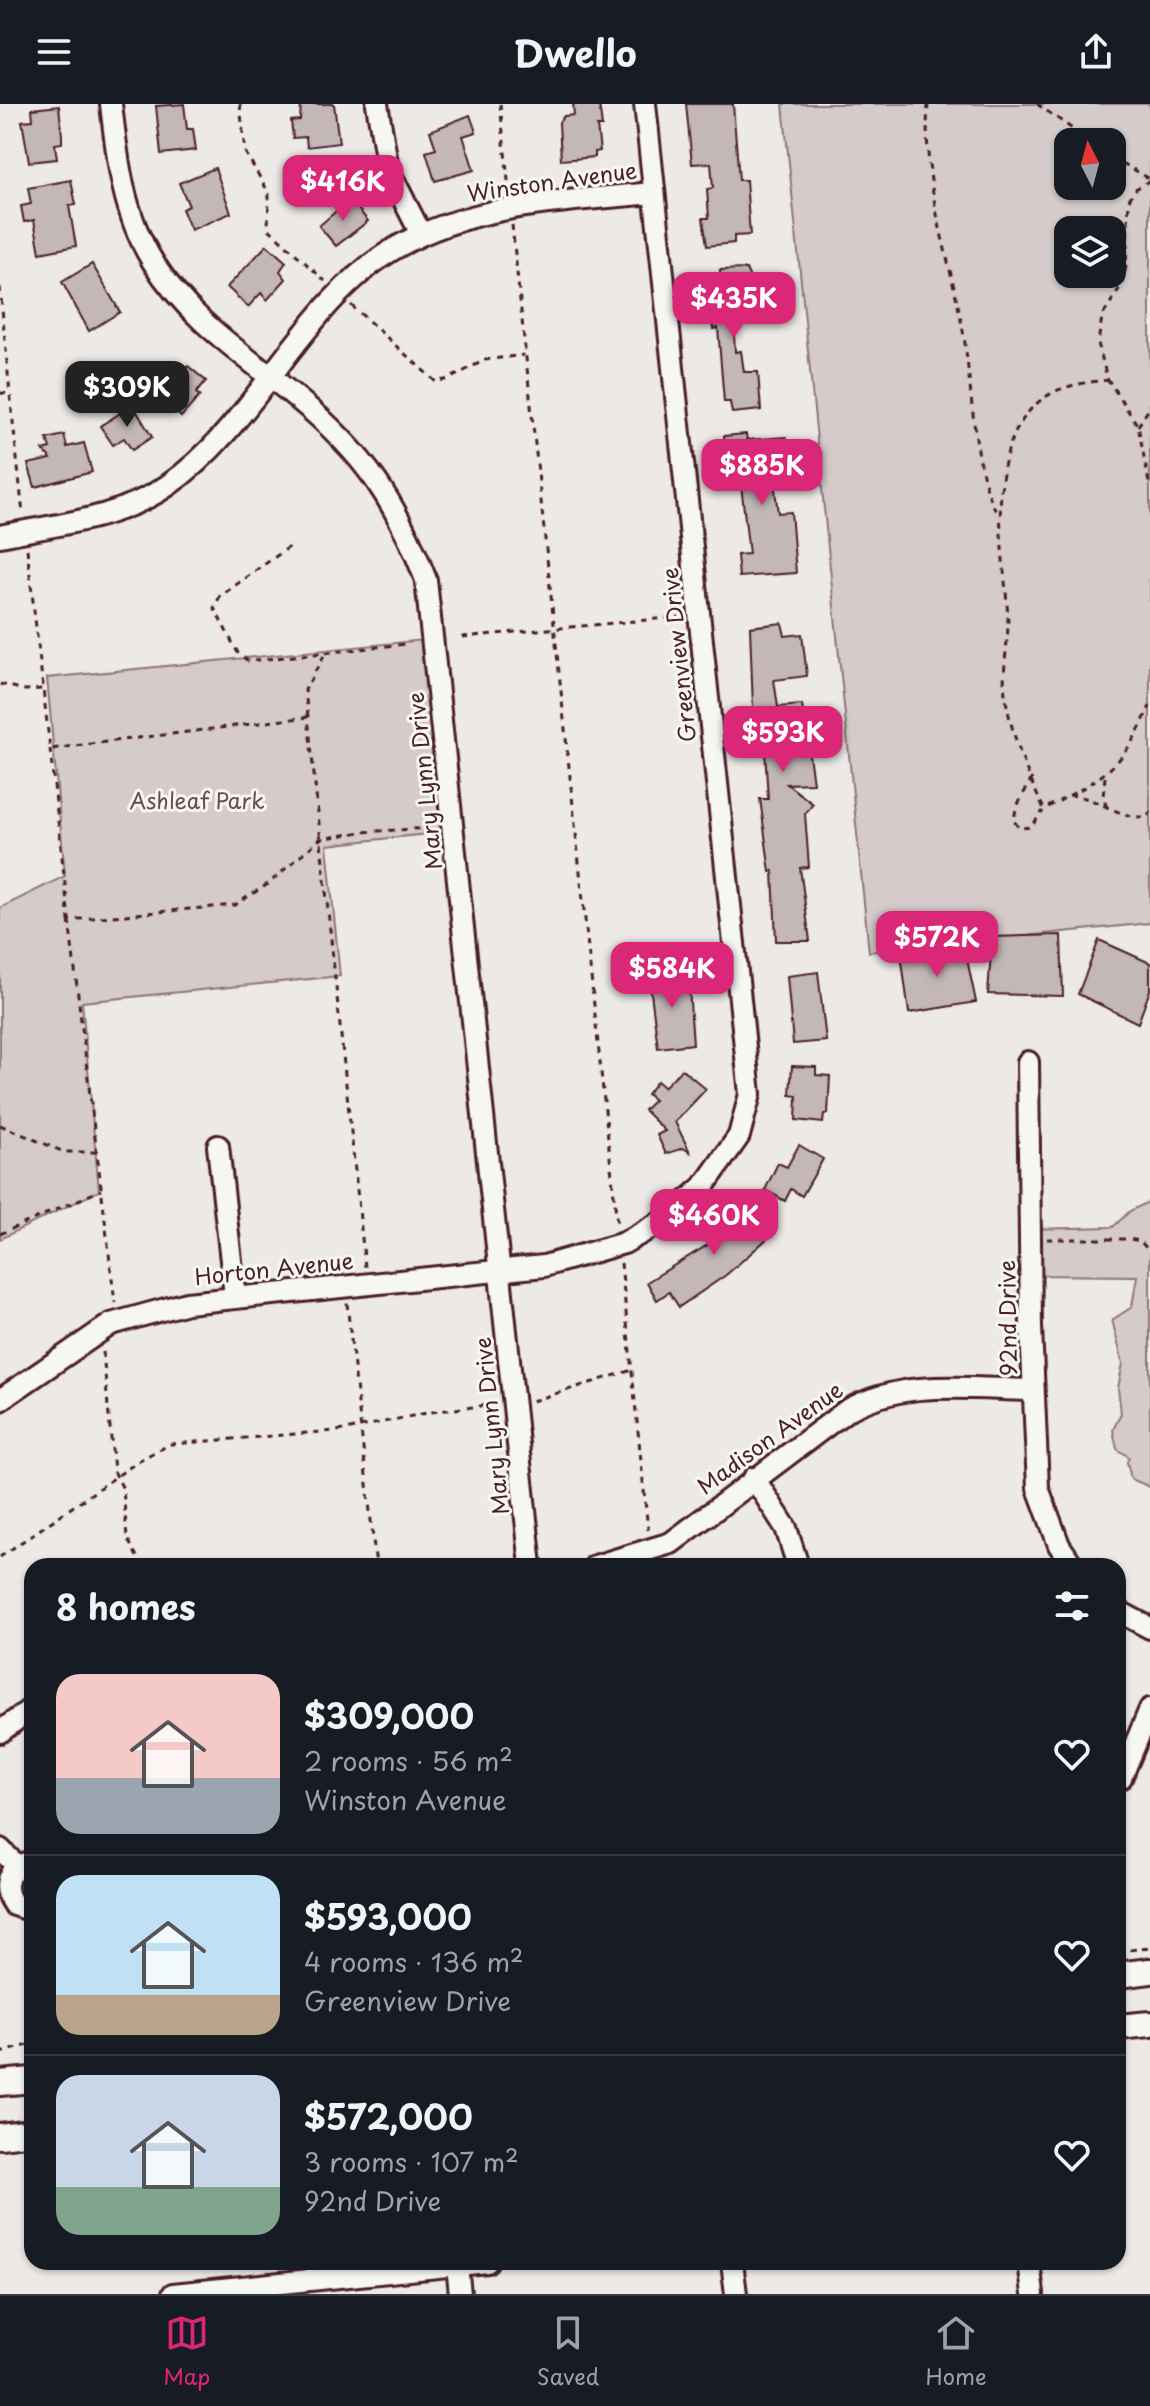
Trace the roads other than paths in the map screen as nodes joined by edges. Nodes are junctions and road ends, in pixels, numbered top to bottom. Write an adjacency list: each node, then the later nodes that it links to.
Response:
1 (111, 104): 6 (street, Mary Lynn Drive)
2 (377, 104): 5 (street)
3 (645, 104): 4 (street, Greenview Drive)
4 (653, 193): 5 (street, Winston Avenue); 10 (street, Greenview Drive)
5 (421, 234): 6 (street, Winston Avenue)
6 (270, 377): 7 (street, Winston Avenue); 11 (street, Mary Lynn Drive)
7 (0, 536)
8 (1028, 1062): 13 (street, 92nd Drive)
9 (218, 1146): 12 (street)
10 (577, 1257): 11 (street, Horton Avenue)
11 (500, 1270): 12 (street, Horton Avenue); 16 (street, Mary Lynn Drive)
12 (235, 1296): 14 (street, Horton Avenue)
13 (1033, 1390): 15 (street, Madison Avenue); 19 (street, 92nd Drive)
14 (0, 1400)
15 (754, 1478): 17 (street, Madison Avenue); 18 (street)
16 (530, 1558)
17 (629, 1558)
18 (795, 1558)
19 (1068, 1558)
20 (1126, 1615): 21 (street)
21 (1150, 1628)
22 (1150, 1709): 25 (street)
23 (24, 1714): 24 (street)
24 (0, 1732)
25 (1126, 1766)
26 (0, 1849): 27 (street)
27 (24, 1864): 28 (street)
28 (24, 1909)
29 (1150, 1971): 30 (main road)
30 (1126, 1974)
31 (1150, 2024): 32 (main road)
32 (1126, 2026)
33 (24, 2081): 34 (main road)
34 (0, 2083)
35 (24, 2133): 36 (main road)
36 (0, 2136)
37 (408, 2270): 41 (street)
38 (458, 2270): 42 (street)
39 (733, 2270): 43 (street)
40 (1030, 2270): 44 (street)
41 (173, 2294)
42 (460, 2294)
43 (736, 2294)
44 (1033, 2294)

